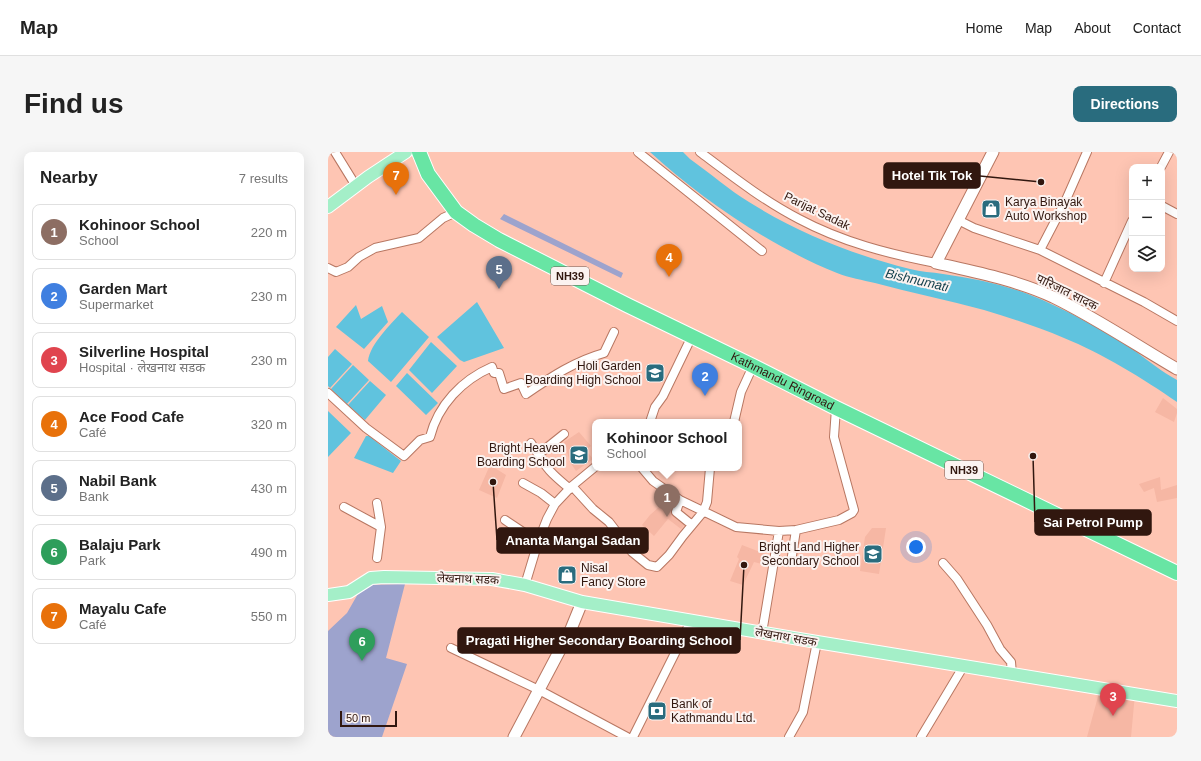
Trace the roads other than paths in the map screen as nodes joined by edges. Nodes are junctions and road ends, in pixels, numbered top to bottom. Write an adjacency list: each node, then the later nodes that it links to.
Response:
1 (335, 152): 10 (street)
2 (406, 152): 10 (main road)
3 (419, 152): 13 (highway, Kathmandu Ringroad / NH39)
4 (638, 152): 18 (street)
5 (700, 152): 19 (street, Parijat Sadak)
6 (993, 152): 15 (street)
7 (1087, 152): 17 (street)
8 (1169, 152): 9 (street)
9 (1163, 164)
10 (356, 186): 11 (main road)
11 (328, 207)
12 (1165, 208): 14 (street)
13 (456, 212): 20 (street); 24 (highway, Kathmandu Ringroad / NH39)
14 (1177, 214)
15 (958, 220): 17 (street); 19 (street)
16 (1129, 228): 21 (street)
17 (1040, 250): 21 (street)
18 (762, 251)
19 (936, 262): 26 (street, पारिजात सादक)
20 (328, 268)
21 (1104, 283): 22 (street)
22 (1177, 322)
23 (614, 332): 27 (street)
24 (692, 336): 25 (highway, Kathmandu Ringroad / NH39); 29 (street)
25 (753, 366): 28 (highway, Kathmandu Ringroad / NH39); 30 (street)
26 (1177, 369)
27 (328, 393)
28 (836, 408): 47 (street); 53 (highway, Kathmandu Ringroad / NH39)
29 (651, 419)
30 (735, 419)
31 (564, 434): 33 (street)
32 (531, 443): 33 (street)
33 (539, 454): 38 (street)
34 (592, 470): 38 (street)
35 (645, 471): 39 (street)
36 (710, 471): 43 (street)
37 (523, 483): 41 (street)
38 (571, 487): 41 (street); 45 (street)
39 (680, 500): 43 (street); 45 (street)
40 (377, 503): 46 (street)
41 (555, 504): 49 (street)
42 (344, 507): 46 (street)
43 (703, 512): 45 (street); 48 (street)
44 (505, 520): 49 (street)
45 (692, 525)
46 (380, 527): 50 (street)
47 (796, 530): 48 (street); 51 (street)
48 (779, 531): 58 (street)
49 (538, 542): 54 (street)
50 (377, 558)
51 (791, 562)
52 (943, 563): 62 (street)
53 (1177, 573)
54 (525, 585): 55 (main road, लेखनाथ सडक); 56 (main road, लेखनाथ सडक)
55 (328, 595)
56 (582, 602): 57 (main road, लेखनाथ सडक); 63 (street)
57 (691, 621): 58 (main road, लेखनाथ सडक); 67 (street)
58 (762, 633): 59 (main road, लेखनाथ सडक)
59 (817, 642): 61 (main road, लेखनाथ सडक); 68 (street)
60 (451, 648): 63 (street)
61 (963, 667): 62 (main road, लेखनाथ सडक); 69 (street)
62 (1012, 674): 64 (main road, लेखनाथ सडक)
63 (539, 690): 65 (street); 66 (street)
64 (1177, 701)
65 (514, 737)
66 (627, 737)
67 (633, 737)
68 (789, 737)
69 (921, 737)

